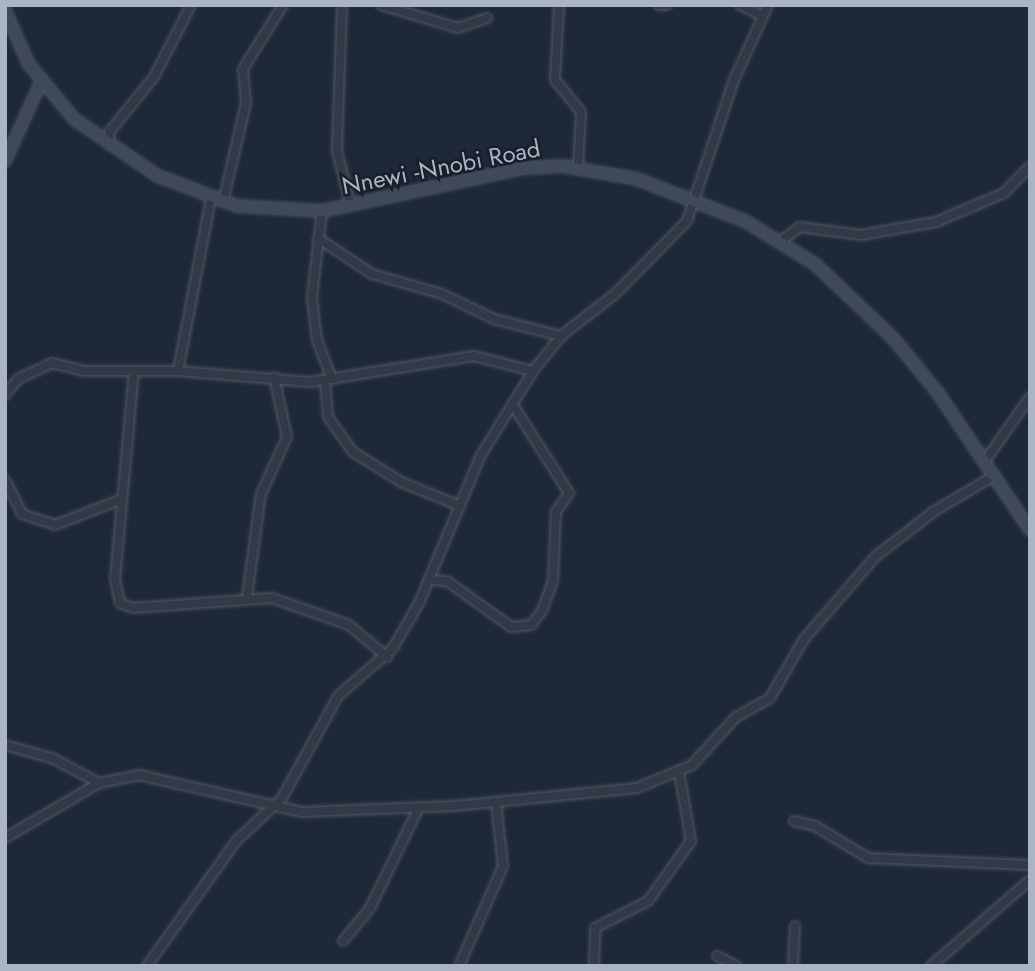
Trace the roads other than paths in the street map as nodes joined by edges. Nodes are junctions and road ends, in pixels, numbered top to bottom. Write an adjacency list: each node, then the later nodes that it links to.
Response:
1 (191, 5): 14 (street)
2 (283, 5): 18 (street)
3 (342, 5): 20 (street)
4 (381, 5): 12 (street)
5 (559, 5): 17 (street)
6 (659, 5): 7 (street)
7 (667, 5)
8 (740, 5): 11 (street)
9 (768, 5): 11 (street)
10 (5, 10): 13 (main road, Nnewi -Nnobi Road)
11 (763, 16): 19 (street)
12 (487, 18)
13 (41, 82): 14 (main road, Nnewi -Nnobi Road); 15 (main road)
14 (108, 144): 18 (main road, Nnewi -Nnobi Road)
15 (5, 161)
16 (1030, 166): 23 (street)
17 (578, 168): 19 (main road, Nnewi -Nnobi Road); 20 (main road, Nnewi -Nnobi Road)
18 (217, 200): 21 (main road, Nnewi -Nnobi Road); 26 (street)
19 (697, 200): 23 (main road, Nnewi -Nnobi Road); 24 (street)
20 (351, 206): 21 (main road, Nnewi -Nnobi Road)
21 (322, 211): 22 (street)
22 (318, 238): 24 (street); 29 (street)
23 (782, 240): 33 (main road, Nnewi -Nnobi Road)
24 (561, 336): 27 (street)
25 (134, 371): 26 (street); 30 (street); 36 (street)
26 (178, 371): 28 (street)
27 (533, 371): 29 (street); 32 (street)
28 (274, 377): 29 (street); 40 (street)
29 (328, 380): 37 (street)
30 (5, 394)
31 (1030, 397): 33 (street)
32 (513, 405): 37 (street); 39 (street)
33 (985, 461): 34 (main road, Nnewi -Nnobi Road)
34 (995, 475): 38 (main road, Nnewi -Nnobi Road); 43 (street)
35 (5, 480): 36 (street)
36 (122, 499): 40 (street)
37 (460, 506): 39 (street)
38 (1030, 530)
39 (428, 580): 41 (street)
40 (247, 597): 41 (street)
41 (387, 657): 47 (street)
42 (5, 745): 44 (street)
43 (679, 772): 45 (street); 57 (street)
44 (99, 783): 47 (street); 49 (street)
45 (496, 803): 46 (street); 55 (street)
46 (419, 807): 47 (street); 53 (street)
47 (272, 809): 56 (street)
48 (794, 821): 50 (street)
49 (5, 838)
50 (1030, 865)
51 (1030, 880): 60 (street)
52 (795, 926): 59 (street)
53 (343, 941)
54 (717, 956): 58 (street)
55 (460, 964)
56 (147, 966)
57 (594, 966)
58 (737, 966)
59 (793, 966)
60 (931, 966)

